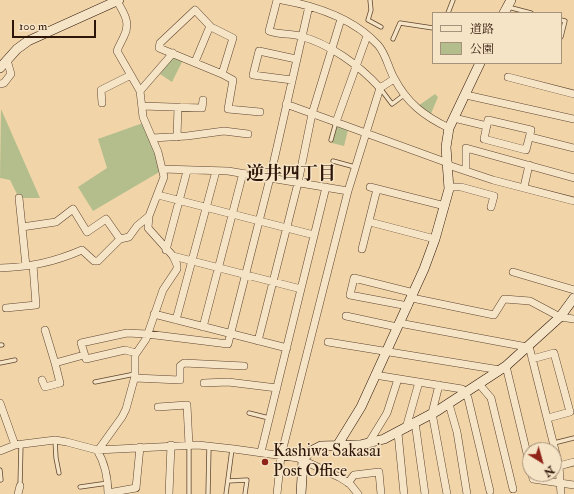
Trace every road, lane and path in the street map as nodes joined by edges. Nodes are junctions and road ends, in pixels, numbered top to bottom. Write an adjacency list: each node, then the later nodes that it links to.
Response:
1 (277, 0): 16 (street)
2 (282, 0): 6 (street)
3 (370, 0): 13 (lane)
4 (454, 0): 8 (lane)
5 (118, 1): 22 (street); 28 (street)
6 (308, 6): 10 (street); 16 (street)
7 (508, 7): 9 (lane)
8 (448, 12)
9 (527, 12)
10 (341, 19): 17 (street); 19 (street)
11 (562, 20): 15 (lane)
12 (210, 26): 20 (street); 23 (street); 27 (street)
13 (382, 27)
14 (432, 28): 18 (lane)
15 (562, 33)
16 (301, 36): 19 (street); 21 (street)
17 (367, 36): 25 (street); 30 (street)
18 (393, 39)
19 (332, 50): 25 (street); 44 (street)
20 (173, 53): 23 (street); 34 (street)
21 (296, 59): 31 (street); 31 (street)
22 (7, 60): 26 (street); 32 (street)
23 (195, 62): 27 (street)
24 (480, 64): 37 (street)
25 (356, 66): 33 (street); 47 (street)
26 (0, 68)
27 (222, 74): 43 (street)
28 (131, 75): 34 (street); 39 (street)
29 (508, 77): 36 (street)
30 (394, 79): 33 (street); 35 (street)
31 (292, 80): 40 (street)
32 (0, 84)
33 (380, 88): 35 (lane); 51 (street)
34 (140, 91): 41 (street)
35 (405, 94): 49 (street)
36 (574, 94)
37 (466, 95): 45 (street); 46 (street)
38 (203, 100): 42 (street)
39 (102, 103)
40 (286, 104): 44 (street); 66 (street)
41 (142, 106): 42 (street); 54 (street)
42 (178, 107): 52 (street)
43 (260, 112)
44 (312, 114): 47 (street); 68 (street)
45 (454, 118): 48 (street); 49 (street)
46 (574, 119)
47 (336, 122): 51 (street); 55 (lane)
48 (487, 126): 53 (street); 53 (street)
49 (449, 128): 58 (street)
50 (248, 134): 52 (street)
51 (365, 134): 58 (street); 60 (street)
52 (177, 137): 54 (street)
53 (530, 137): 56 (street)
54 (152, 138): 61 (street)
55 (331, 140)
56 (574, 148)
57 (332, 161): 60 (lane)
58 (448, 164): 64 (street); 70 (street)
59 (529, 165): 64 (street); 67 (street); 71 (street)
60 (356, 167): 72 (street)
61 (162, 169): 62 (street); 73 (street)
62 (188, 170): 63 (street); 75 (street)
63 (216, 171): 65 (street); 78 (street)
64 (466, 171): 71 (street)
65 (243, 173): 66 (street); 80 (street)
66 (270, 178): 68 (street); 82 (street)
67 (574, 178)
68 (298, 183): 69 (street); 85 (street)
69 (326, 187): 72 (street); 86 (street)
70 (449, 187): 77 (street); 79 (street)
71 (524, 187): 76 (street)
72 (348, 191): 163 (street)
73 (158, 195): 75 (street); 81 (street)
74 (19, 198): 84 (street)
75 (180, 200): 78 (street); 90 (street)
76 (574, 201)
77 (445, 206): 83 (street); 88 (street)
78 (206, 207): 80 (street); 92 (street)
79 (491, 207)
80 (233, 214): 82 (street); 95 (street)
81 (149, 216): 87 (street); 90 (street)
82 (259, 220): 85 (street); 97 (street)
83 (370, 222): 88 (street); 89 (street)
84 (22, 227): 87 (street); 93 (street)
85 (287, 228): 86 (street); 98 (street)
86 (314, 235): 99 (street)
87 (120, 239): 93 (street)
88 (436, 240): 102 (street)
89 (362, 249)
90 (166, 250): 91 (street)
91 (173, 256): 92 (street); 104 (street)
92 (192, 261): 95 (street); 108 (street)
93 (29, 266): 94 (street); 103 (street)
94 (0, 268)
95 (218, 268): 97 (street); 110 (street)
96 (513, 272): 100 (street)
97 (245, 275): 98 (street); 113 (street)
98 (273, 282): 99 (street); 114 (street)
99 (301, 289): 117 (street)
100 (574, 290)
101 (574, 298): 106 (street)
102 (411, 299): 102 (street); 106 (street); 109 (street)
103 (6, 308)
104 (154, 314): 108 (street); 112 (street)
105 (346, 316): 109 (street)
106 (560, 317): 107 (street); 116 (street)
107 (574, 319)
108 (176, 320): 110 (street)
109 (398, 325): 116 (street); 118 (street)
110 (203, 327): 113 (street)
111 (44, 330): 124 (street)
112 (148, 334): 113 (street); 119 (street); 120 (street)
113 (230, 334): 114 (street)
114 (258, 341): 117 (street)
115 (328, 342): 118 (street)
116 (527, 347): 121 (street); 126 (street)
117 (287, 348): 136 (street)
118 (385, 352): 126 (street); 127 (street)
119 (136, 353): 120 (street); 128 (street)
120 (84, 355): 124 (street)
121 (532, 359): 144 (street); 144 (street)
122 (15, 360): 123 (lane)
123 (0, 363)
124 (54, 363): 130 (street)
125 (244, 366): 128 (street)
126 (503, 368): 134 (street); 149 (street)
127 (375, 375): 129 (street); 157 (street)
128 (135, 376): 131 (lane); 160 (street)
129 (398, 379): 132 (street); 152 (street)
130 (42, 380)
131 (95, 382)
132 (419, 382): 135 (street); 146 (street)
133 (204, 383): 136 (street)
134 (479, 384): 137 (street); 178 (street)
135 (439, 385): 137 (street); 142 (street)
136 (277, 388): 143 (street)
137 (466, 393): 139 (street); 179 (street)
138 (0, 403): 153 (street)
139 (449, 404): 142 (street); 194 (street)
140 (158, 407): 155 (street)
141 (249, 413): 143 (lane)
142 (432, 413): 145 (street); 193 (street)
143 (269, 418): 162 (street)
144 (548, 418): 150 (street)
145 (415, 422): 146 (street); 192 (street)
146 (402, 430): 152 (street); 191 (street)
147 (574, 438): 151 (lane)
148 (55, 440): 153 (street); 160 (street); 168 (lane)
149 (523, 442)
150 (554, 442)
151 (558, 442)
152 (368, 444): 157 (street)
153 (18, 445): 161 (street); 176 (lane)
154 (171, 445): 155 (street); 158 (street); 182 (street)
155 (189, 445): 156 (street); 183 (lane)
156 (210, 446): 159 (street); 184 (lane)
157 (337, 446): 164 (street)
158 (140, 447): 160 (street); 181 (street)
159 (232, 449): 162 (street); 170 (lane)
160 (98, 450): 172 (street)
161 (0, 451)
162 (261, 452): 163 (street)
163 (281, 456): 164 (street); 187 (street)
164 (303, 460): 173 (street); 188 (street)
165 (574, 462): 166 (street)
166 (562, 465)
167 (0, 470): 169 (lane)
168 (59, 473)
169 (1, 480)
170 (228, 481): 185 (lane); 186 (lane)
171 (553, 482): 174 (street)
172 (108, 483): 177 (lane); 181 (street)
173 (348, 483): 189 (street); 190 (street)
174 (560, 483): 175 (street); 195 (street)
175 (574, 485)
176 (20, 486): 180 (street)
177 (80, 487)
178 (513, 489)
179 (490, 490)
180 (18, 494)
181 (108, 494)
182 (169, 494)
183 (188, 494)
184 (208, 494)
185 (226, 494)
186 (245, 494)
187 (277, 494)
188 (301, 494)
189 (358, 494)
190 (381, 494)
191 (404, 494)
192 (424, 494)
193 (447, 494)
194 (467, 494)
195 (560, 494)

